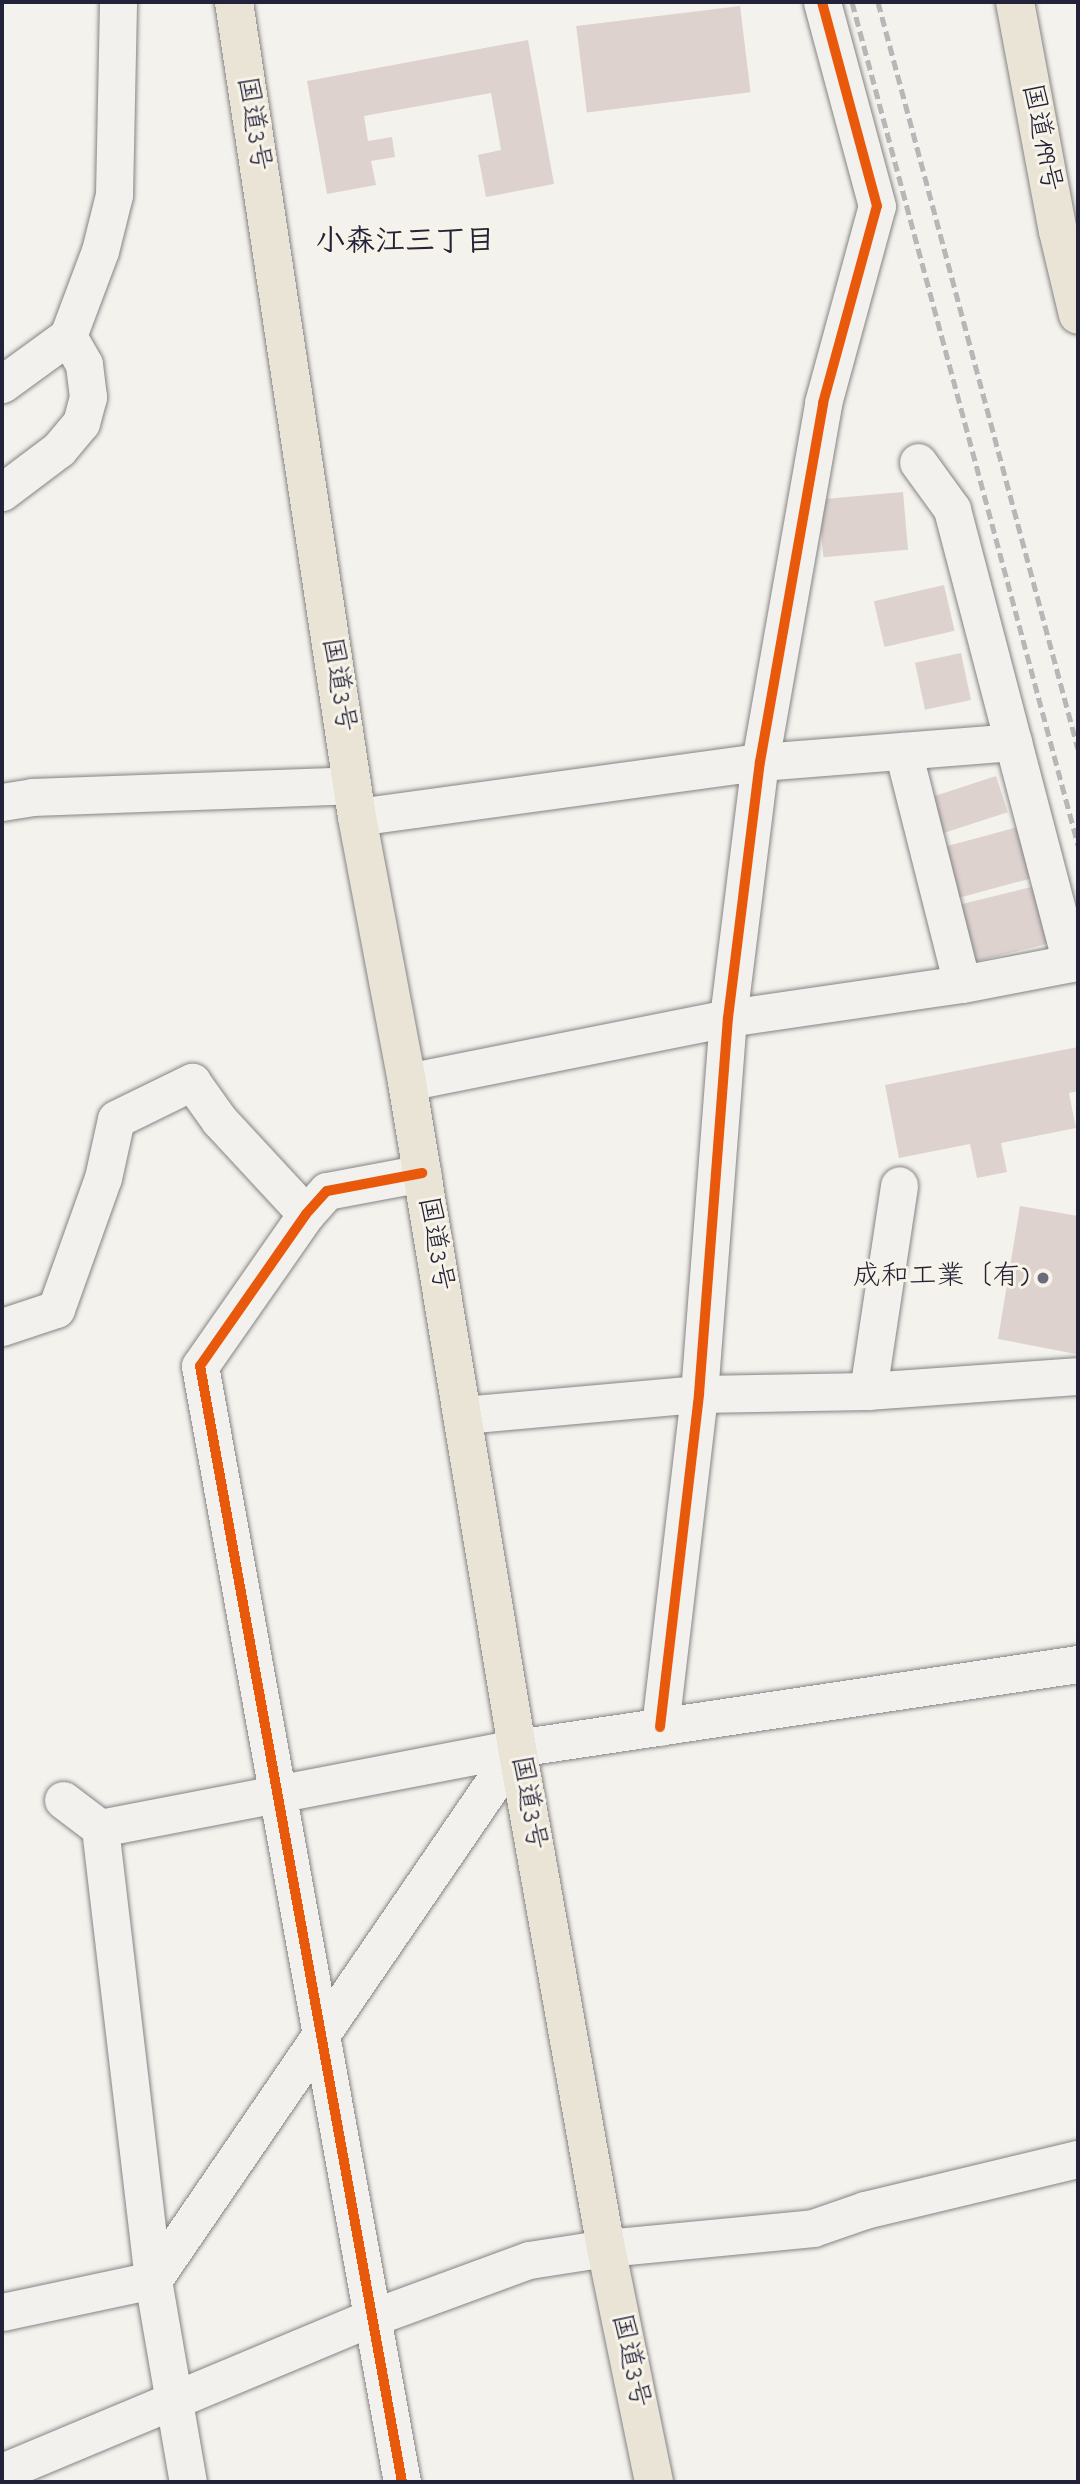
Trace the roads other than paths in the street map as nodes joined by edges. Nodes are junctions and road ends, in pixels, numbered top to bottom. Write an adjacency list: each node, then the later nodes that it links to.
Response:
1 (118, 2): 6 (street)
2 (234, 2): 13 (highway, 国道3号)
3 (821, 2): 12 (street)
4 (1015, 2): 5 (highway, 国道199号)
5 (1078, 315)
6 (68, 336): 7 (street); 9 (street)
7 (2, 384)
8 (918, 463): 10 (street)
9 (2, 492)
10 (1013, 742): 11 (street); 15 (street)
11 (903, 751): 12 (street); 15 (street)
12 (760, 762): 13 (street); 16 (street)
13 (354, 801): 14 (street); 17 (highway, 国道3号)
14 (2, 802)
15 (962, 984): 16 (street)
16 (728, 1018): 17 (street); 24 (street)
17 (407, 1082): 18 (highway, 国道3号)
18 (422, 1173): 20 (street); 25 (highway, 国道3号)
19 (899, 1185): 23 (street)
20 (306, 1214): 21 (street); 29 (street)
21 (2, 1327)
22 (1078, 1377): 23 (street)
23 (868, 1391): 24 (street)
24 (699, 1394): 25 (street); 27 (street)
25 (463, 1415): 28 (highway, 国道3号)
26 (1078, 1664): 27 (street)
27 (660, 1727): 28 (street)
28 (517, 1748): 29 (street); 32 (street); 34 (highway, 国道3号)
29 (280, 1795): 31 (street); 32 (street)
30 (63, 1800): 31 (street)
31 (100, 1828): 35 (street)
32 (321, 2037): 35 (street); 37 (street)
33 (1078, 2159): 34 (street)
34 (606, 2248): 37 (street); 42 (highway, 国道3号)
35 (153, 2280): 36 (street); 38 (street)
36 (2, 2312)
37 (371, 2318): 38 (street); 41 (street)
38 (175, 2398): 39 (street); 40 (street)
39 (2, 2472)
40 (188, 2482)
41 (402, 2482)
42 (654, 2482)

